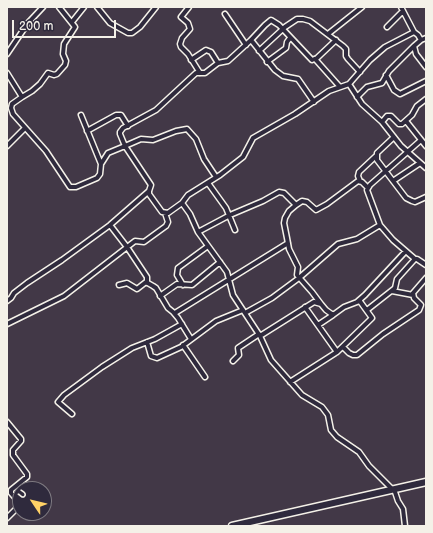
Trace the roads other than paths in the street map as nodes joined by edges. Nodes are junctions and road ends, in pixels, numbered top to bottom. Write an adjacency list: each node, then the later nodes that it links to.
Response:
1 (43, 7): 23 (street)
2 (59, 7): 10 (street)
3 (84, 7): 10 (street)
4 (97, 7): 5 (street)
5 (156, 7)
6 (189, 7): 25 (street)
7 (362, 7): 14 (street)
8 (402, 9): 11 (street); 13 (street)
9 (225, 14): 20 (street)
10 (72, 22): 36 (street)
11 (387, 26)
12 (282, 29): 14 (street); 15 (street); 17 (street); 22 (street)
13 (414, 32): 19 (street); 29 (street)
14 (328, 34): 18 (street)
15 (290, 38): 24 (street); 26 (street)
16 (426, 38): 19 (street)
17 (251, 40): 20 (street); 22 (street)
18 (336, 40): 24 (street); 29 (street)
19 (422, 40): 21 (street)
20 (246, 45): 27 (street)
21 (414, 46): 28 (street); 32 (street)
22 (259, 51): 26 (street)
23 (7, 52)
24 (315, 59): 35 (street)
25 (191, 60): 27 (street); 31 (street)
26 (267, 62): 39 (street)
27 (218, 63): 31 (street)
28 (426, 67)
29 (360, 72): 34 (street)
30 (7, 73): 36 (street)
31 (200, 73): 43 (street)
32 (386, 75): 33 (street); 37 (street)
33 (426, 81)
34 (348, 84): 35 (street); 37 (street)
35 (340, 87): 39 (street)
36 (22, 97): 44 (street)
37 (357, 97): 42 (street)
38 (426, 99): 41 (street)
39 (314, 102): 57 (street)
40 (81, 115): 45 (street)
41 (406, 121): 42 (street); 47 (street)
42 (382, 122): 46 (street)
43 (128, 126): 45 (street); 49 (street)
44 (25, 128): 48 (street); 54 (street)
45 (87, 131): 54 (street)
46 (394, 137): 51 (street); 52 (street)
47 (421, 140): 50 (street); 51 (street)
48 (7, 146)
49 (125, 146): 54 (street); 57 (street); 62 (street)
50 (426, 146)
51 (408, 153): 53 (street); 56 (street)
52 (376, 156): 56 (street); 58 (street)
53 (420, 163): 55 (street); 59 (street)
54 (101, 164)
55 (426, 168)
56 (386, 172): 59 (street); 61 (street)
57 (216, 177): 60 (street)
58 (360, 181): 61 (street); 65 (street)
59 (393, 181): 63 (street)
60 (208, 183): 64 (street); 67 (street)
61 (368, 188): 69 (street)
62 (149, 191): 66 (street); 68 (street)
63 (426, 197)
64 (182, 203): 66 (street); 71 (street)
65 (296, 205): 67 (street); 72 (street)
66 (165, 213): 74 (street)
67 (230, 214): 70 (street); 71 (street)
68 (110, 225): 74 (street); 89 (street)
69 (380, 225): 75 (street); 79 (street)
70 (235, 230)
71 (198, 232): 73 (street)
72 (288, 243): 79 (street); 81 (street)
73 (208, 246): 77 (street); 84 (street)
74 (127, 247): 82 (street); 98 (street)
75 (405, 252): 76 (street); 88 (street)
76 (415, 259): 78 (street); 85 (street)
77 (220, 262): 81 (street); 84 (street)
78 (426, 265)
79 (299, 278): 90 (street); 95 (street)
80 (426, 278): 86 (street)
81 (229, 280): 95 (street); 96 (street)
82 (148, 283): 83 (street); 87 (street)
83 (119, 285)
84 (183, 285): 87 (street)
85 (391, 291): 86 (street); 94 (street)
86 (413, 295): 93 (street)
87 (160, 296): 96 (street)
88 (359, 300): 94 (street); 97 (street)
89 (7, 301)
90 (321, 304): 92 (street); 97 (street)
91 (426, 305): 93 (street)
92 (305, 307): 100 (street); 101 (street)
93 (421, 308): 105 (street)
94 (367, 310): 105 (street)
95 (244, 311): 101 (street); 102 (street)
96 (175, 313): 99 (street)
97 (333, 315): 100 (street)
98 (7, 324)
99 (182, 324): 102 (street); 103 (street)
100 (318, 325): 106 (street)
101 (259, 335): 107 (street); 109 (street)
102 (191, 339): 104 (street)
103 (146, 342): 104 (street); 110 (street)
104 (183, 345): 108 (street)
105 (343, 347): 106 (street)
106 (336, 352): 109 (street)
107 (234, 360)
108 (205, 377)
109 (290, 382): 113 (street)
110 (72, 414)
111 (7, 422): 114 (street)
112 (426, 482): 113 (main road)
113 (393, 489): 115 (main road); 116 (street)
114 (7, 518)
115 (232, 526)
116 (405, 526)

